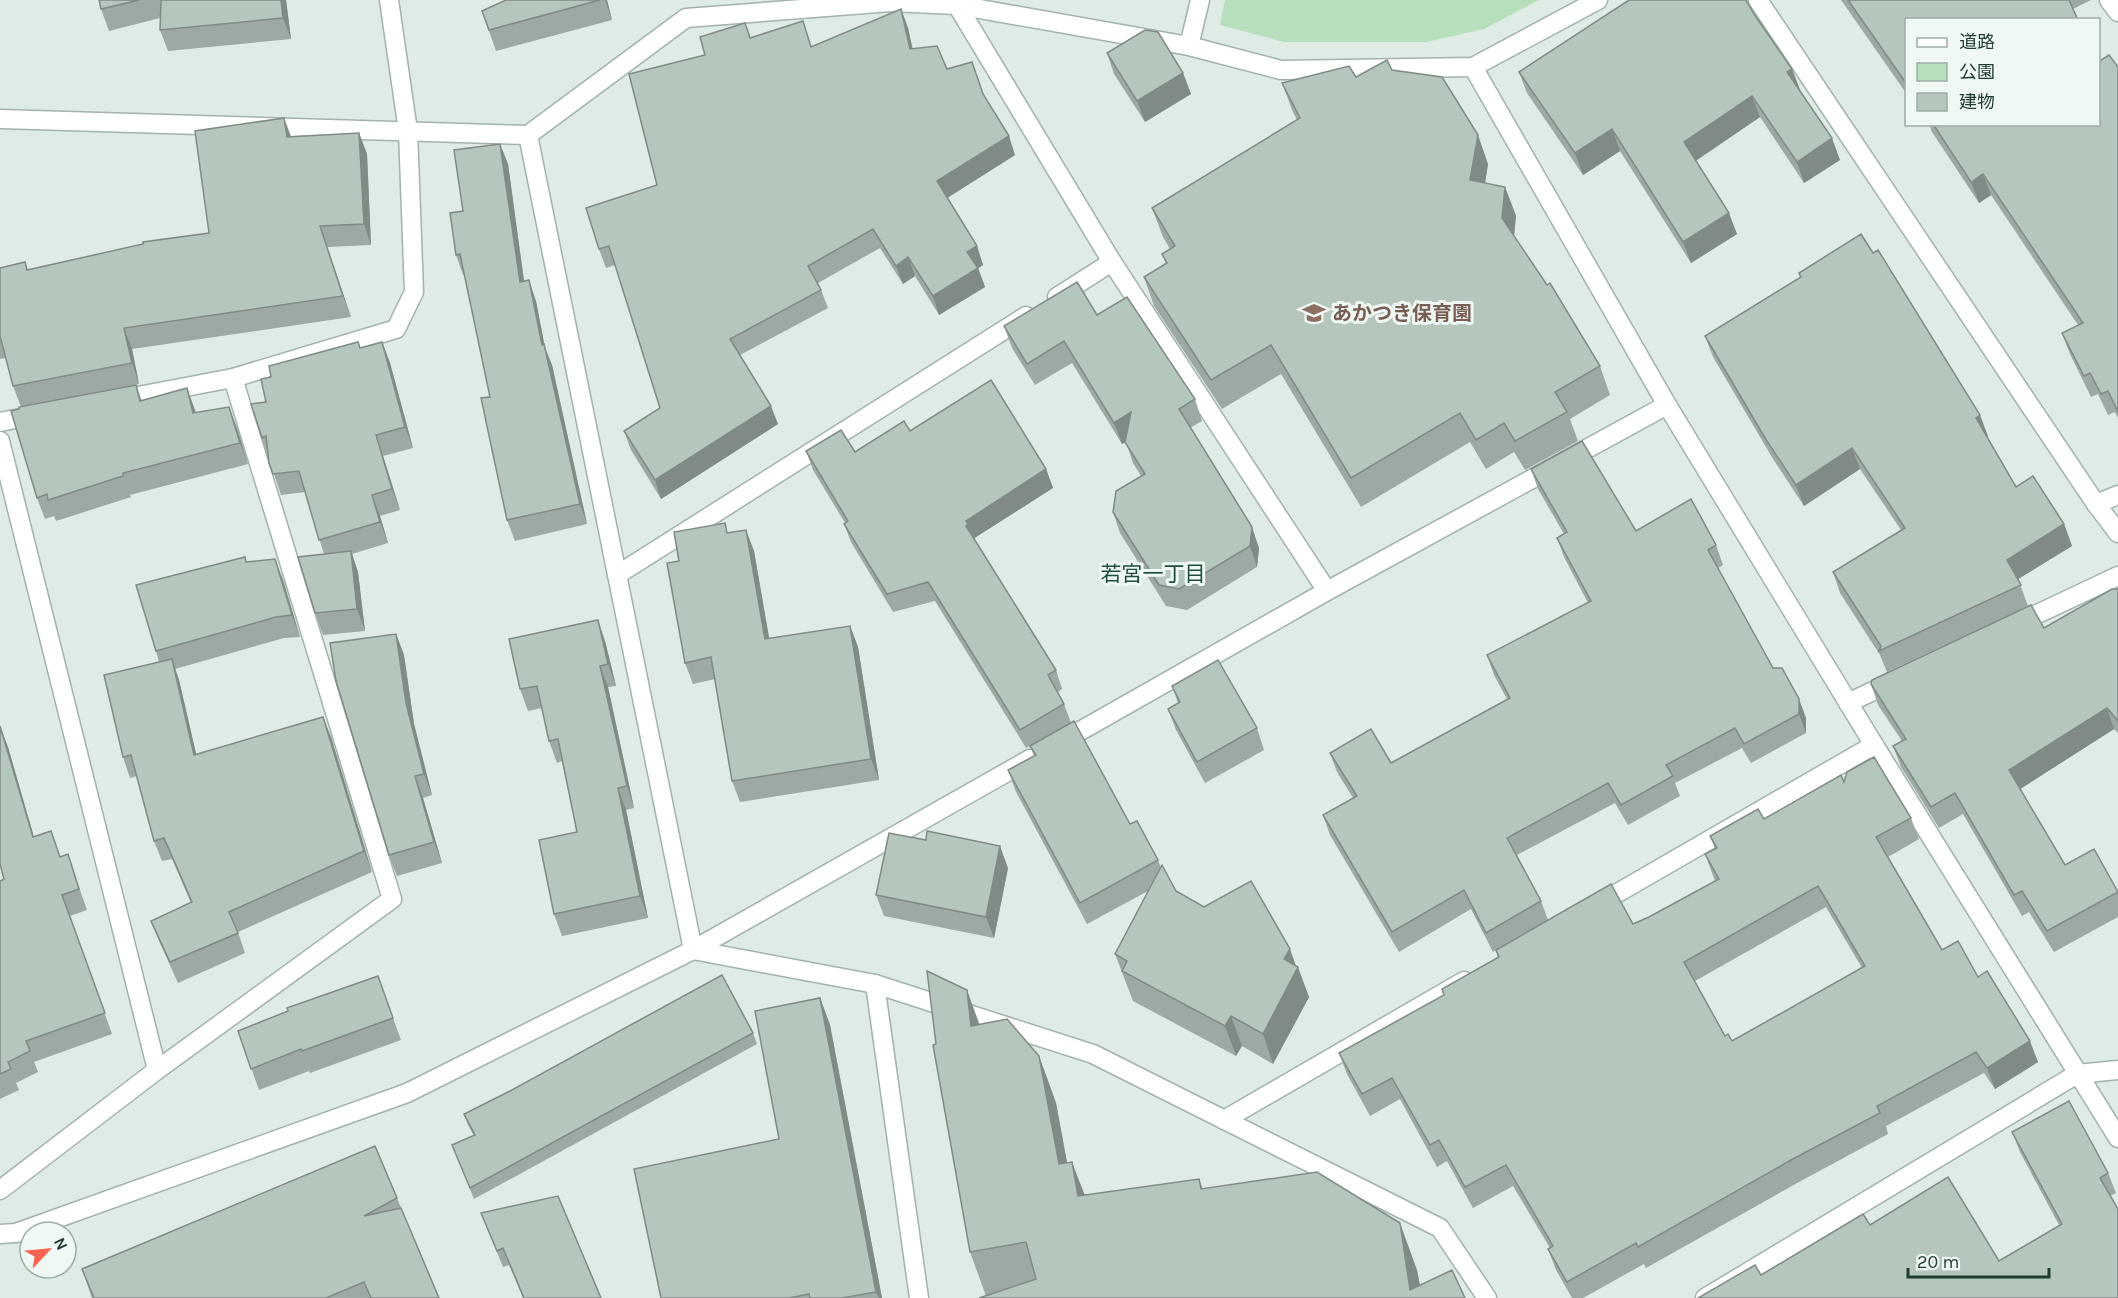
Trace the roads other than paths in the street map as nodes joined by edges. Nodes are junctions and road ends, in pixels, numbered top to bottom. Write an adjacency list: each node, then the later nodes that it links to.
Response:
1 (388, 0): 12 (street)
2 (1200, 0): 9 (street)
3 (1598, 0): 10 (street)
4 (1758, 0): 22 (street)
5 (2109, 0): 8 (street)
6 (891, 1): 7 (street); 13 (street)
7 (957, 5): 9 (street); 14 (street)
8 (2118, 12)
9 (1189, 45): 10 (street)
10 (1473, 67): 17 (street)
11 (0, 119): 12 (street)
12 (408, 131): 13 (street); 15 (street)
13 (528, 135): 24 (street)
14 (1112, 262): 24 (street); 26 (street)
15 (233, 378): 16 (street); 35 (street)
16 (105, 402)
17 (1667, 405): 26 (street); 29 (street)
18 (58, 411): 19 (street)
19 (0, 422)
20 (0, 441): 35 (street)
21 (2118, 495): 22 (street)
22 (2096, 504): 23 (street)
23 (2118, 533)
24 (616, 575): 32 (street)
25 (2118, 576): 27 (street)
26 (1327, 591): 32 (street)
27 (1999, 632)
28 (1913, 672): 29 (street)
29 (1848, 703): 30 (street)
30 (1874, 745): 31 (street); 37 (street)
31 (1585, 912)
32 (693, 950): 34 (street); 41 (street)
33 (1482, 971): 38 (street)
34 (875, 984): 38 (street); 42 (street)
35 (157, 1070): 40 (street)
36 (2118, 1070): 37 (street)
37 (2078, 1074): 39 (street); 44 (street)
38 (1224, 1120): 43 (street)
39 (2118, 1138)
40 (0, 1190)
41 (0, 1234)
42 (920, 1298)
43 (1487, 1298)
44 (1705, 1298)

